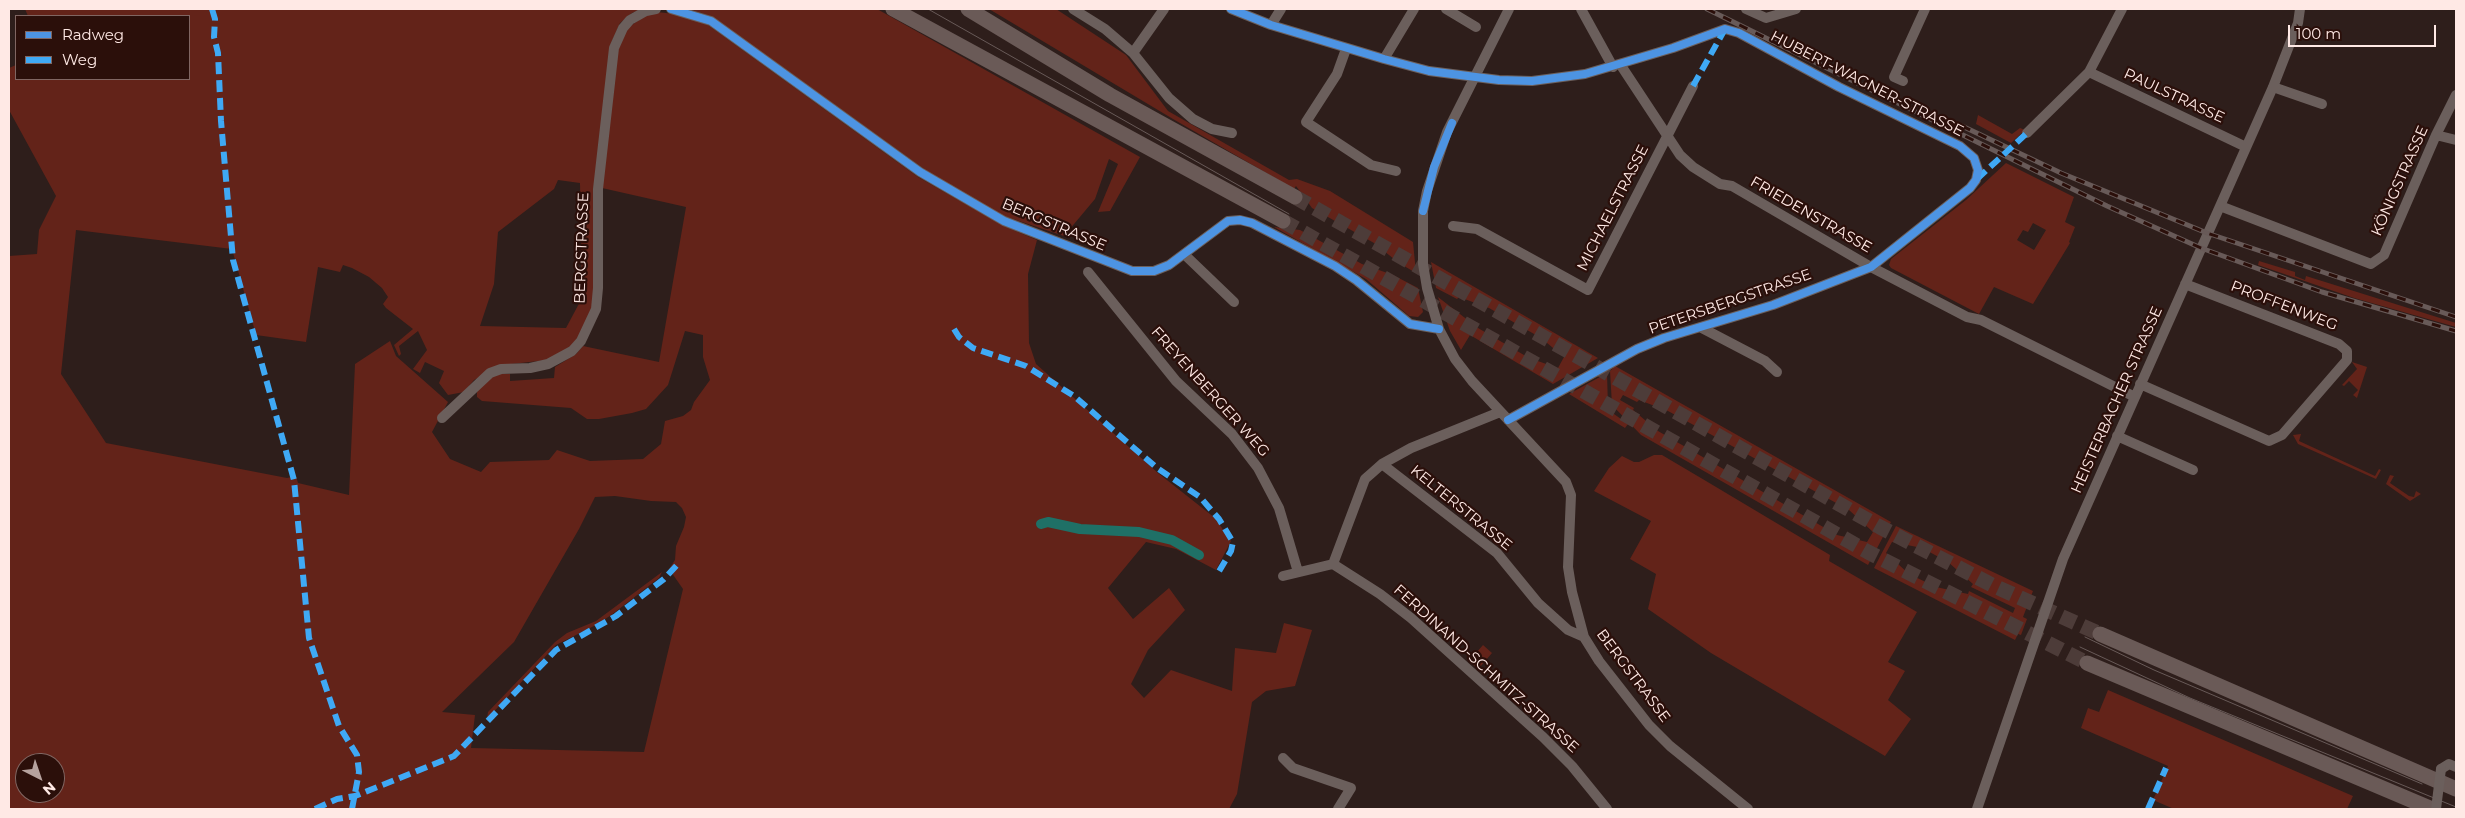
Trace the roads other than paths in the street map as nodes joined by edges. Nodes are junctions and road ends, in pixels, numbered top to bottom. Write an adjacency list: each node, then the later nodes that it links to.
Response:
1 (656, 9): 54 (street, BERGSTRASSE)
2 (671, 9): 43 (street, BERGSTRASSE)
3 (893, 9): 41 (highway)
4 (968, 9): 39 (highway)
5 (1073, 9): 21 (street)
6 (1164, 9): 21 (street)
7 (1230, 9): 18 (street)
8 (1282, 9): 18 (street)
9 (1414, 9): 22 (street)
10 (1446, 9): 19 (street)
11 (1509, 9): 25 (street, BERGSTRASSE)
12 (1581, 9): 23 (street, FRIEDENSTRASSE)
13 (1746, 9): 14 (street)
14 (1796, 9)
15 (1925, 9): 26 (street)
16 (2122, 9): 24 (street)
17 (2300, 9): 28 (street, HEISTERBACHER STRASSE)
18 (1271, 25): 20 (street)
19 (1476, 27)
20 (1346, 49): 22 (street); 37 (street)
21 (1133, 53): 31 (street)
22 (1384, 59): 25 (street)
23 (1617, 66): 25 (street); 33 (street, FRIEDENSTRASSE); 38 (street, HUBERT-WAGNER-STRASSE)
24 (2089, 72): 32 (street); 36 (street, PAULSTRASSE)
25 (1474, 78): 49 (street, BERGSTRASSE)
26 (1903, 81)
27 (1693, 86): 33 (street, MICHAELSTRASSE)
28 (2273, 87): 30 (street); 36 (street, HEISTERBACHER STRASSE)
29 (2456, 95): 34 (street, KÖNIGSTRASSE)
30 (2322, 104)
31 (1232, 133)
32 (2027, 133)
33 (1667, 134): 42 (street, MICHAELSTRASSE); 44 (street, FRIEDENSTRASSE)
34 (2436, 135): 35 (street); 40 (street, KÖNIGSTRASSE)
35 (2456, 140)
36 (2246, 147): 40 (street, HEISTERBACHER STRASSE)
37 (1396, 172)
38 (1976, 180): 44 (street, PETERSBERGSTRASSE)
39 (1295, 197)
40 (2220, 206): 46 (street, HEISTERBACHER STRASSE)
41 (1284, 221)
42 (1454, 226)
43 (1185, 254): 47 (street); 49 (street, BERGSTRASSE)
44 (1871, 267): 48 (street, PETERSBERGSTRASSE); 52 (street, FRIEDENSTRASSE)
45 (1088, 272): 60 (street, FREYENBERGER WEG)
46 (2184, 284): 51 (street, HEISTERBACHER STRASSE); 51 (street, PROFFENWEG)
47 (1234, 302)
48 (1700, 327): 50 (street); 55 (street, PETERSBERGSTRASSE)
49 (1439, 329): 53 (street, BERGSTRASSE)
50 (1777, 372)
51 (2140, 384): 52 (street, HEISTERBACHER STRASSE)
52 (2135, 396): 56 (street, HEISTERBACHER STRASSE)
53 (1500, 412): 55 (street, BERGSTRASSE); 57 (street)
54 (442, 418)
55 (1508, 420): 63 (street, BERGSTRASSE)
56 (2117, 436): 58 (street); 71 (street, HEISTERBACHER STRASSE)
57 (1382, 464): 59 (street); 63 (street, KELTERSTRASSE)
58 (2193, 470)
59 (1333, 564): 60 (street); 69 (street, FERDINAND-SCHMITZ-STRASSE)
60 (1298, 572): 61 (street)
61 (1283, 576)
62 (2100, 634): 67 (highway)
63 (1584, 637): 70 (street, BERGSTRASSE)
64 (2087, 663): 72 (highway)
65 (1283, 758): 68 (street)
66 (2456, 767): 73 (street, bridge)
67 (2456, 789)
68 (1338, 809)
69 (1607, 809)
70 (1748, 809)
71 (1977, 809)
72 (2432, 809)
73 (2436, 809)

